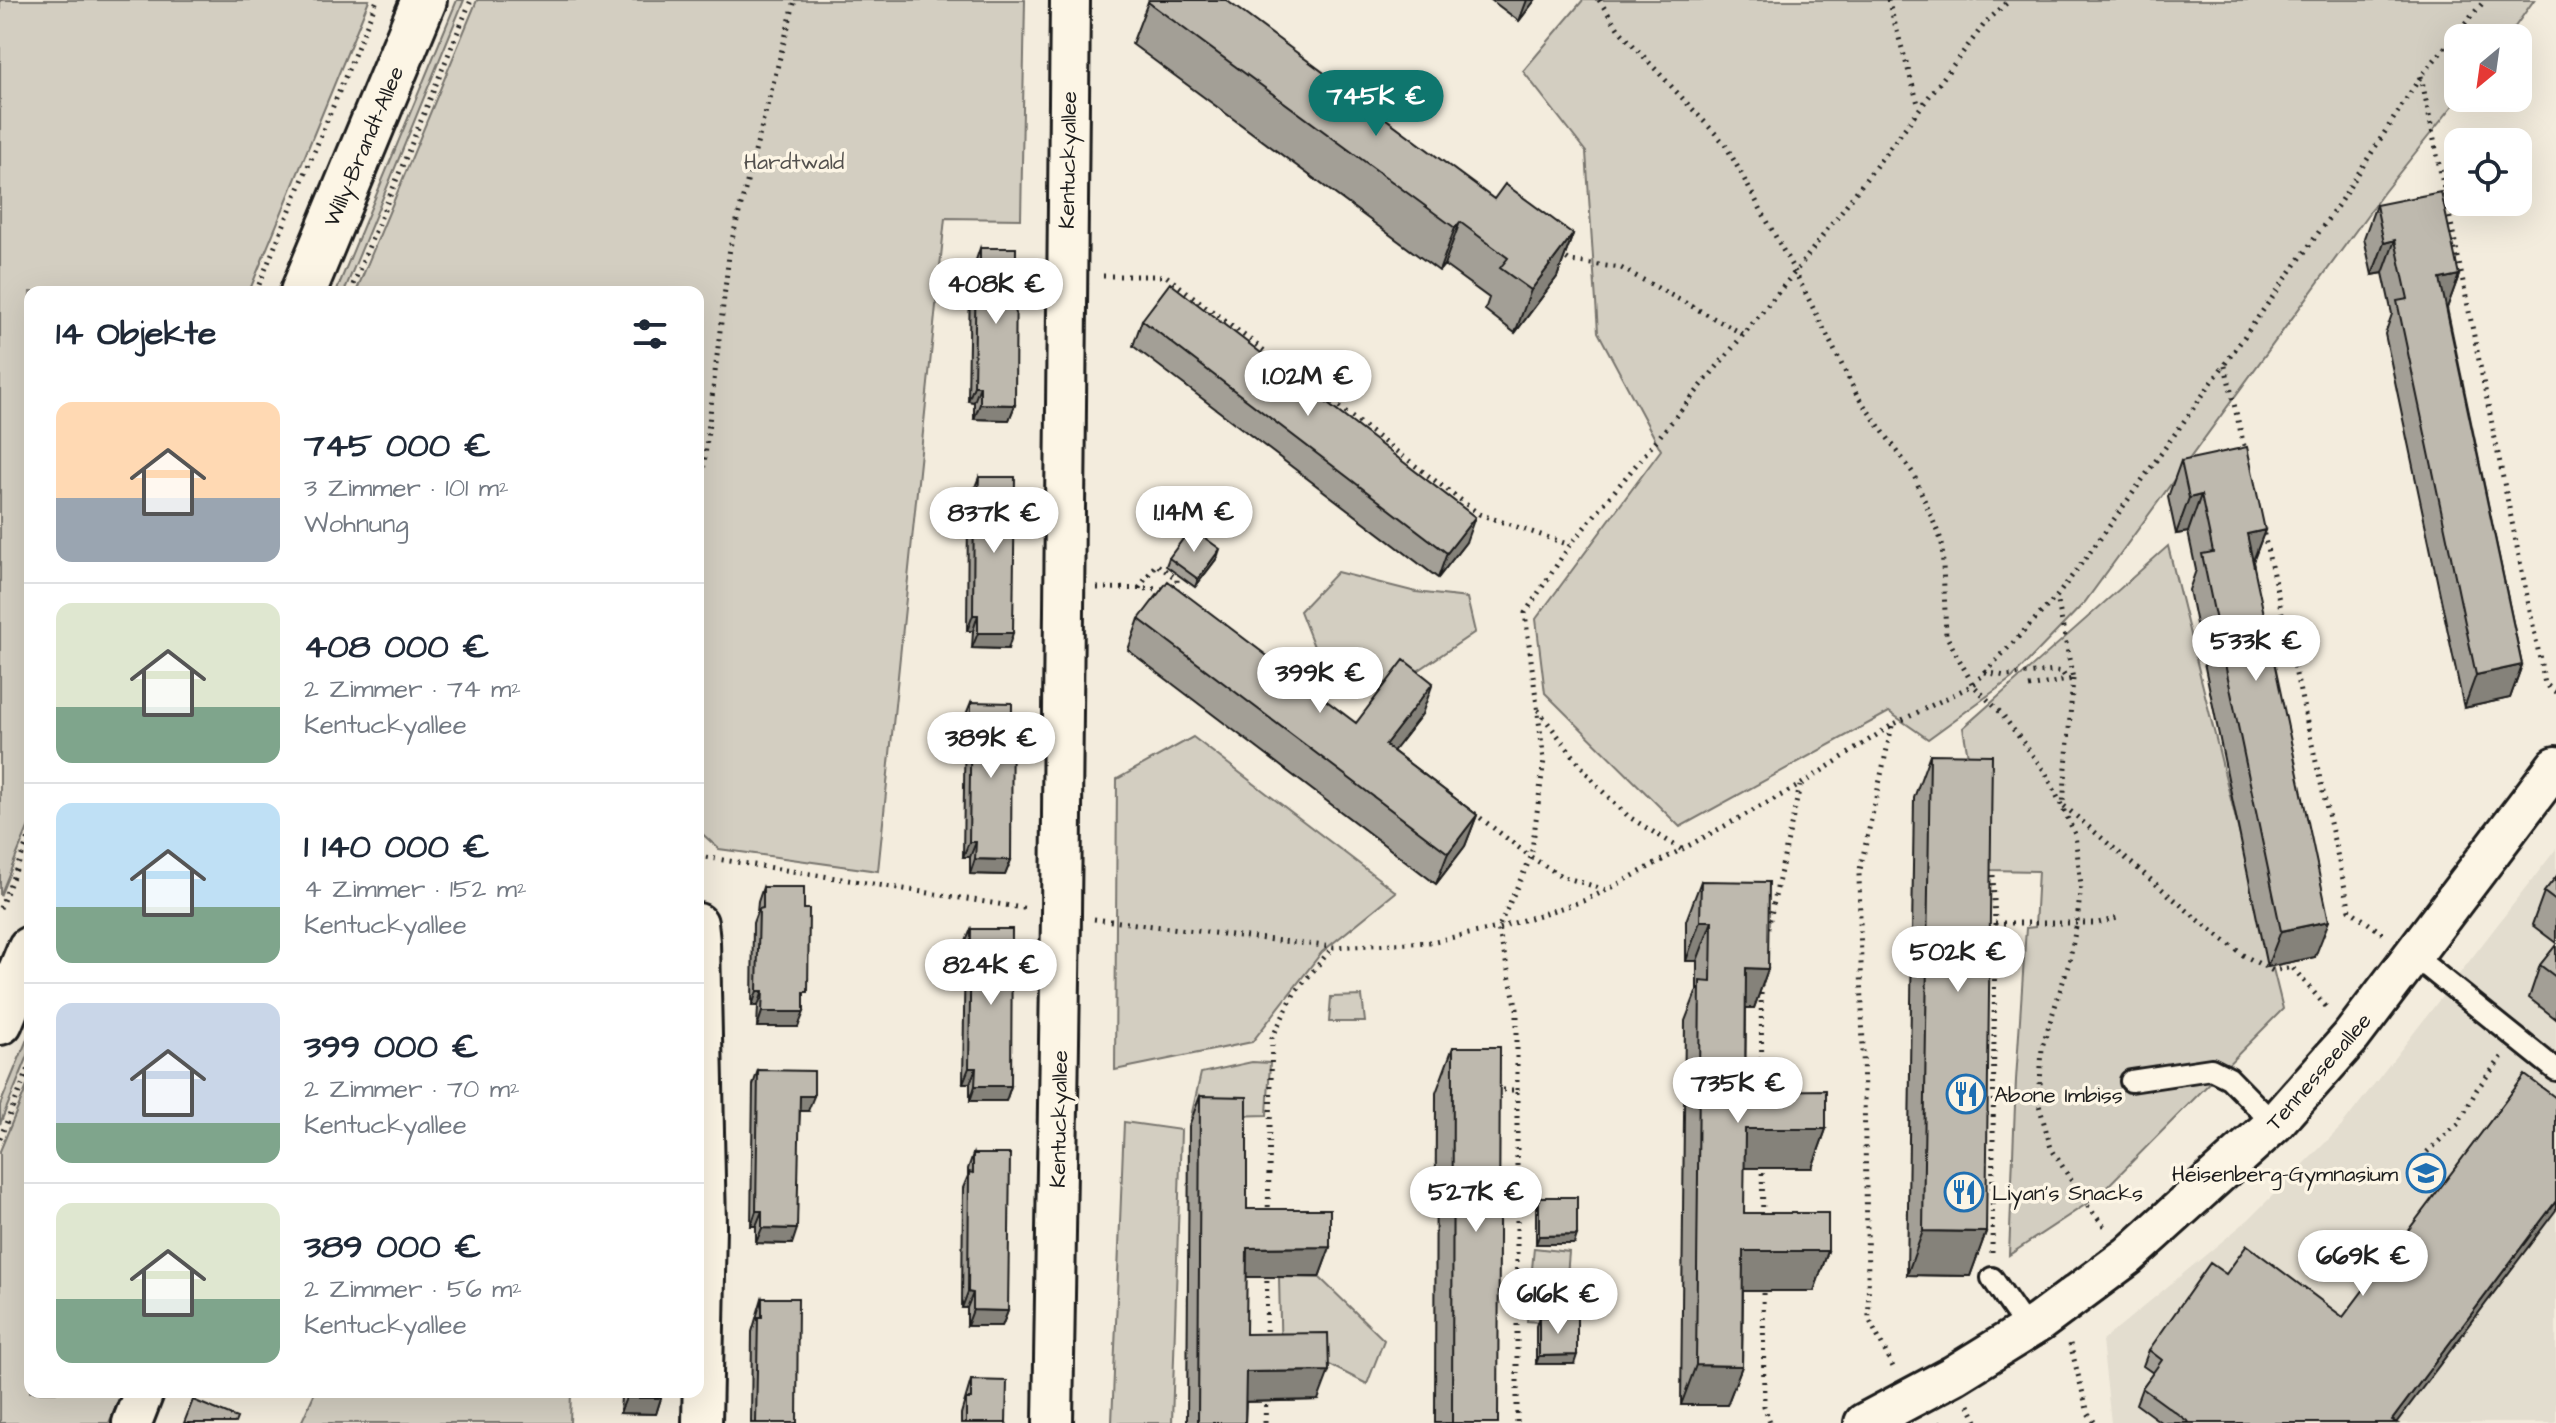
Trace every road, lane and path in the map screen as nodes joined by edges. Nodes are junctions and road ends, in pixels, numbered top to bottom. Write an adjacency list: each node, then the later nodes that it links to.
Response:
1 (377, 0): 15 (path)
2 (424, 0): 16 (main road, Willy-Brandt-Allee)
3 (471, 0): 17 (path)
4 (795, 0): 21 (path)
5 (1070, 0): 14 (street, Kentuckyallee)
6 (1599, 0): 13 (path)
7 (1888, 0): 11 (path)
8 (2010, 0): 11 (path)
9 (2485, 0): 10 (path)
10 (2421, 76): 19 (path); 31 (path)
11 (1919, 108): 13 (path)
12 (1558, 253): 18 (path)
13 (1795, 272): 18 (path); 29 (path)
14 (1066, 277): 23 (path); 24 (street, Kentuckyallee)
15 (258, 286)
16 (305, 286)
17 (352, 286)
18 (1743, 335): 23 (path)
19 (2225, 365): 20 (path); 26 (path)
20 (2247, 459)
21 (704, 465)
22 (2261, 521): 52 (path)
23 (1570, 545): 32 (path)
24 (1063, 588): 25 (path); 45 (street, Kentuckyallee)
25 (1139, 588): 25 (path)
26 (2057, 596): 27 (path); 28 (path)
27 (1985, 672): 28 (path); 29 (path)
28 (2070, 679): 30 (path); 36 (path)
29 (1973, 685): 33 (path); 36 (path)
30 (2029, 687)
31 (2556, 692)
32 (1538, 709): 38 (path); 41 (path)
33 (1892, 725): 35 (path); 82 (path)
34 (2556, 766): 52 (street, Tennesseeallee)
35 (1800, 785): 38 (path); 50 (path)
36 (2063, 805): 47 (path); 56 (path)
37 (1472, 811): 41 (path)
38 (1682, 849): 43 (path)
39 (24, 850): 44 (path)
40 (704, 857): 45 (path)
41 (1531, 857): 43 (path); 49 (path)
42 (1993, 875): 48 (path)
43 (1607, 890): 49 (path)
44 (0, 908)
45 (1061, 915): 51 (path); 85 (street, Kentuckyallee)
46 (2122, 917): 47 (path)
47 (2077, 922): 48 (path); 71 (path)
48 (1995, 923): 73 (path)
49 (1498, 928): 51 (path); 62 (path)
50 (1767, 931)
51 (1333, 947): 69 (path)
52 (2414, 956): 56 (street, Tennesseeallee); 57 (lane)
53 (24, 964): 55 (main road)
54 (1761, 976): 63 (path)
55 (0, 1022)
56 (2351, 1037): 64 (street, Tennesseeallee)
57 (2517, 1039): 58 (lane); 68 (path)
58 (2556, 1070)
59 (24, 1080): 66 (path)
60 (2131, 1081): 64 (lane)
61 (1490, 1090): 62 (path)
62 (1517, 1090): 87 (path)
63 (1762, 1104)
64 (2274, 1124): 71 (street, Tennesseeallee)
65 (704, 1131): 76 (street)
66 (0, 1138)
67 (1762, 1151): 70 (path)
68 (2427, 1152)
69 (1268, 1222)
70 (1763, 1231)
71 (2128, 1256): 75 (street, Tennesseeallee)
72 (1267, 1268): 78 (path)
73 (1992, 1278): 77 (lane)
74 (1763, 1279): 88 (path)
75 (2060, 1307): 77 (street, Tennesseeallee); 90 (path)
76 (704, 1324)
77 (2028, 1330): 82 (street, Tennesseeallee)
78 (1266, 1346)
79 (1266, 1392): 86 (path)
80 (142, 1398): 83 (street)
81 (703, 1398): 84 (street)
82 (1910, 1401): 89 (street, Tennesseeallee)
83 (132, 1423)
84 (702, 1423)
85 (1053, 1423)
86 (1265, 1423)
87 (1517, 1423)
88 (1770, 1423)
89 (1864, 1423)
90 (2095, 1423)

